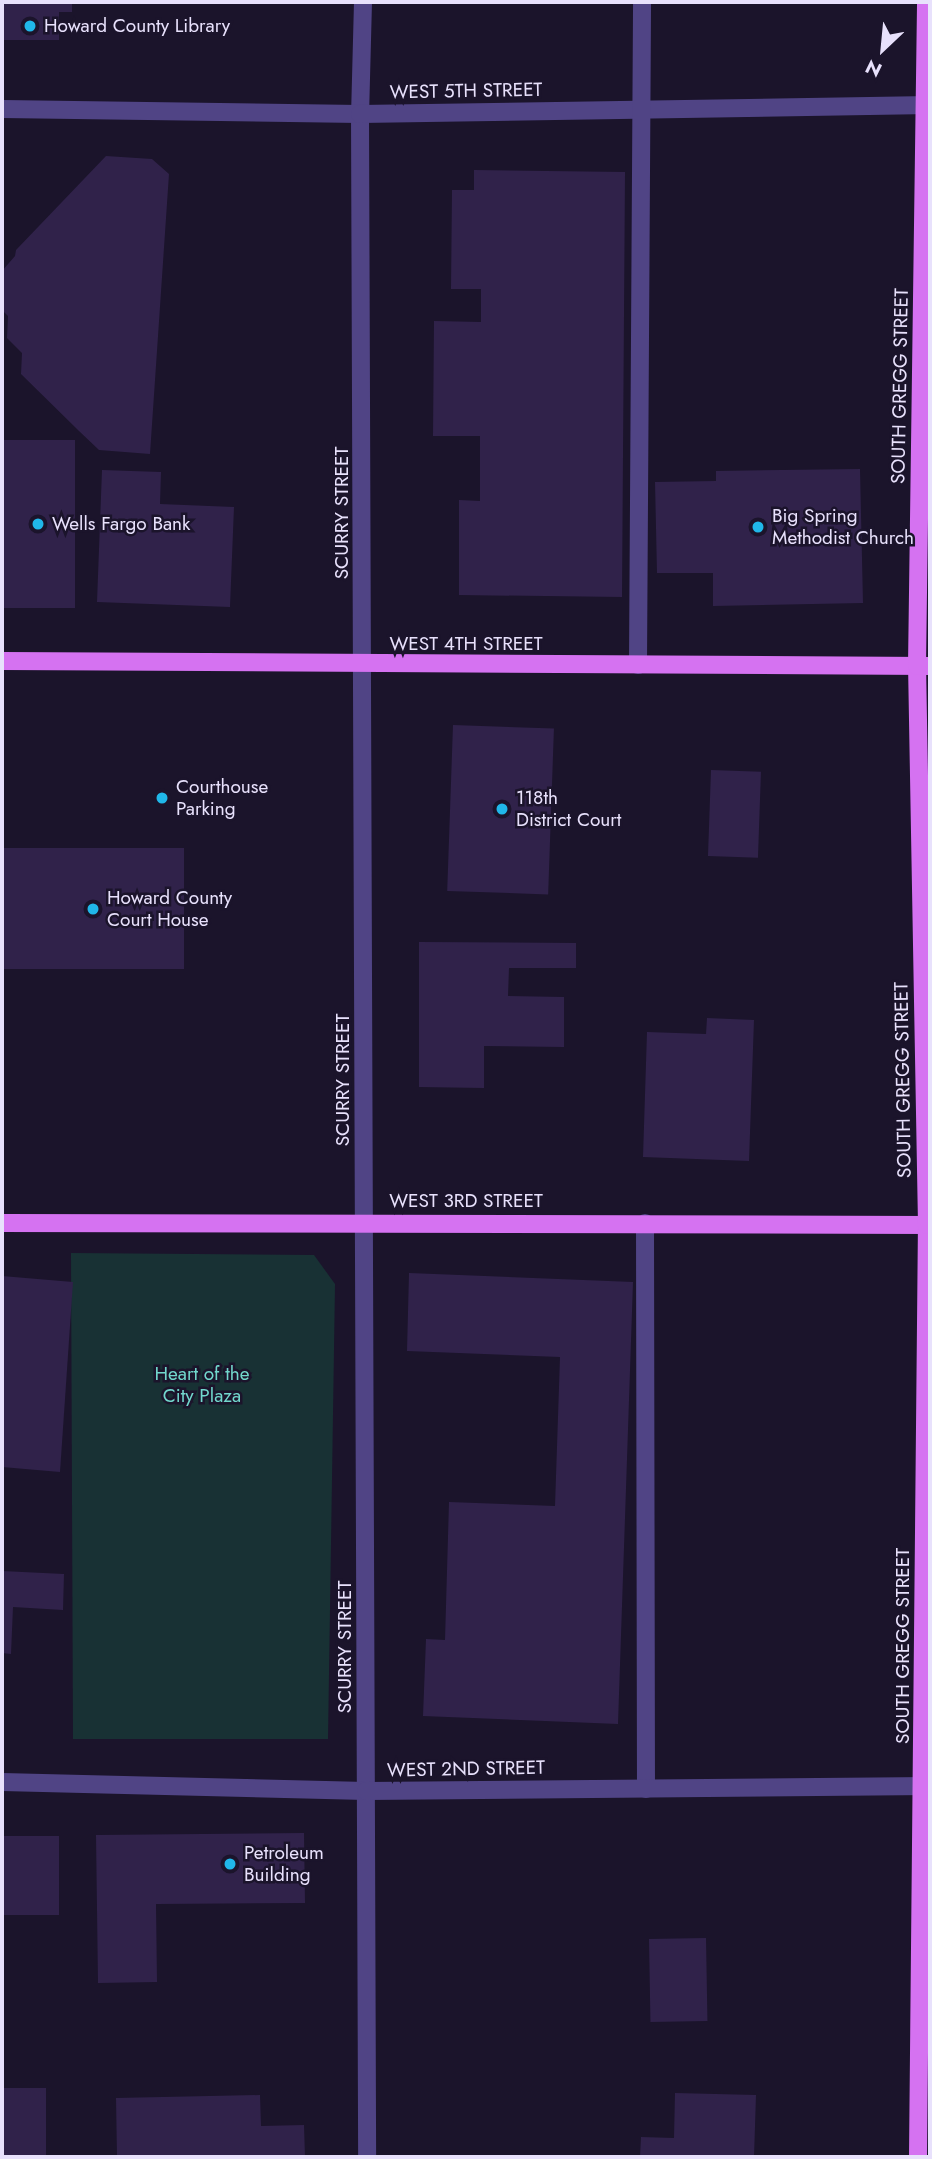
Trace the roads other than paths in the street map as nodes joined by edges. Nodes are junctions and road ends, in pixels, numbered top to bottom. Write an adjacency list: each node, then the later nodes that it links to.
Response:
1 (362, 2): 7 (street, SCURRY STREET)
2 (642, 2): 6 (street)
3 (926, 2): 4 (main road, SOUTH GREGG STREET)
4 (928, 105): 6 (street, WEST 5TH STREET); 11 (main road, SOUTH GREGG STREET)
5 (2, 109): 7 (street, WEST 5TH STREET)
6 (642, 109): 7 (street, WEST 5TH STREET); 10 (street)
7 (360, 114): 9 (street, SCURRY STREET)
8 (2, 661): 9 (main road, WEST 4TH STREET)
9 (364, 664): 10 (main road, WEST 4TH STREET); 12 (street, SCURRY STREET)
10 (638, 665): 11 (main road, WEST 4TH STREET)
11 (923, 666): 15 (main road, SOUTH GREGG STREET)
12 (364, 1221): 13 (main road, WEST 3RD STREET); 14 (main road, WEST 3RD STREET); 19 (street, SCURRY STREET)
13 (2, 1223)
14 (645, 1223): 15 (main road, WEST 3RD STREET); 18 (street)
15 (928, 1225): 17 (main road, SOUTH GREGG STREET)
16 (2, 1782): 19 (street, WEST 2ND STREET)
17 (927, 1786): 18 (street, WEST 2ND STREET); 21 (main road, SOUTH GREGG STREET)
18 (646, 1788): 19 (street, WEST 2ND STREET)
19 (366, 1791): 20 (street, SCURRY STREET)
20 (367, 2157)
21 (918, 2157)

